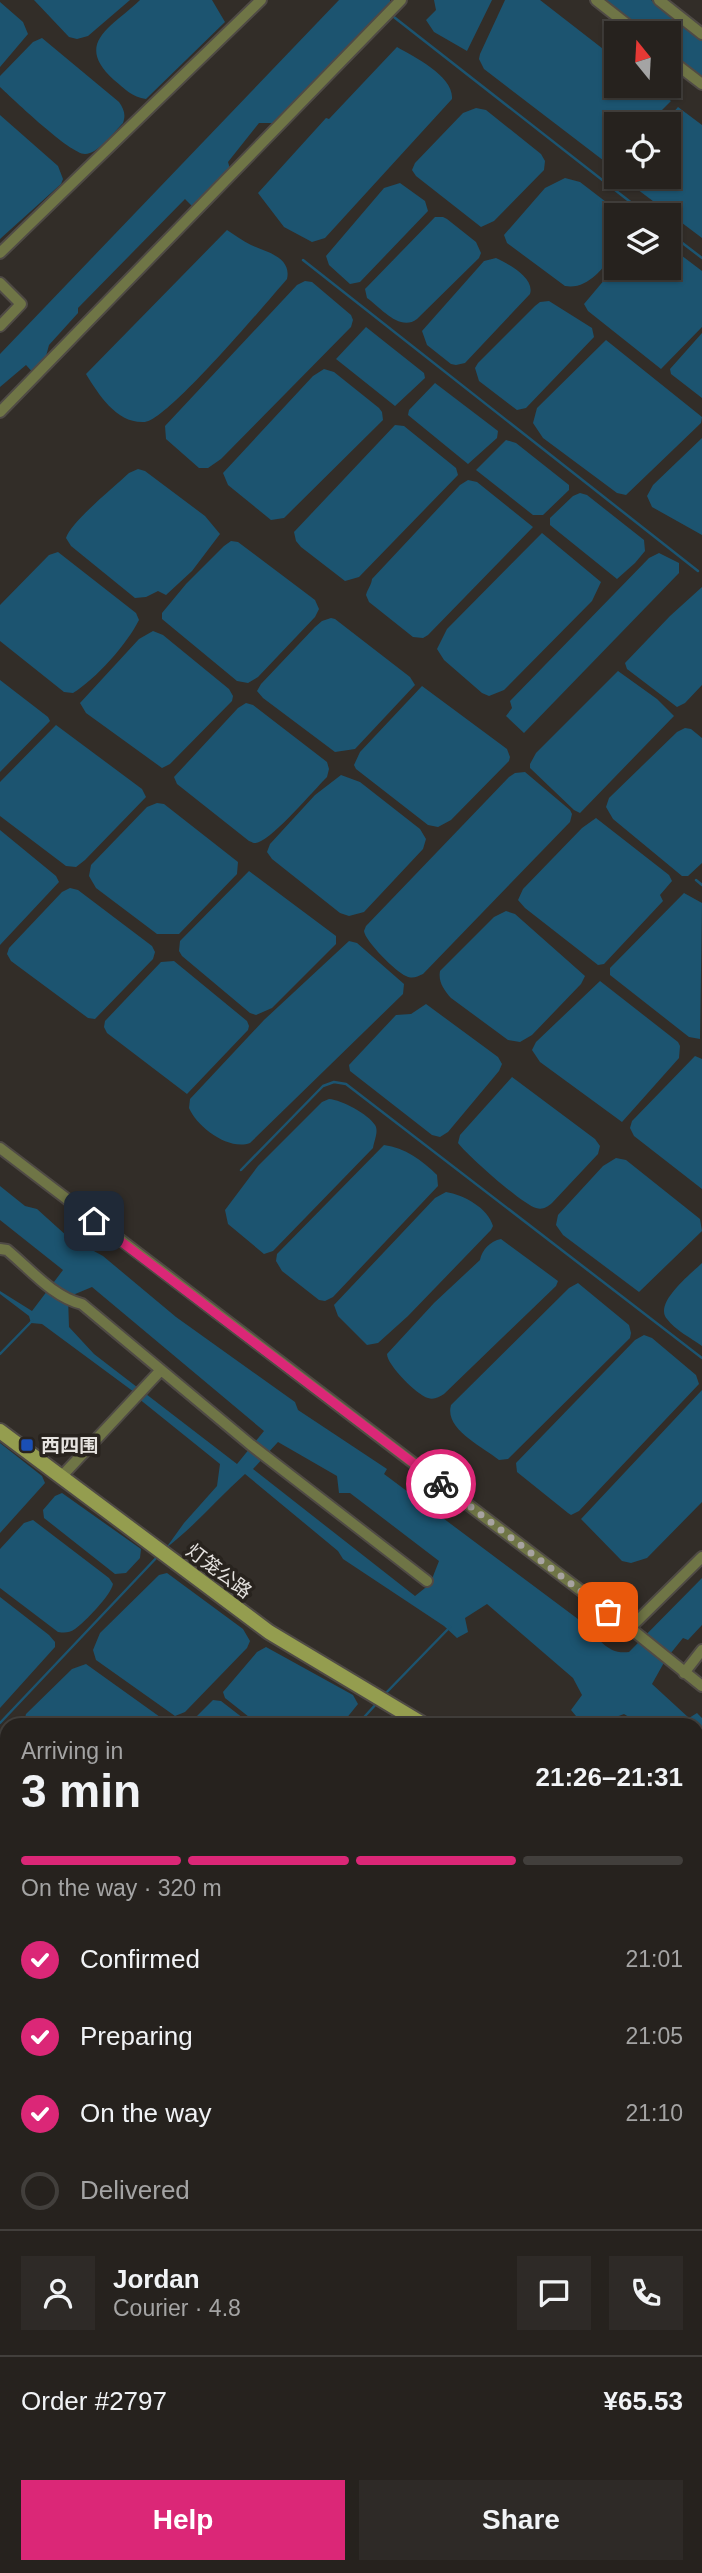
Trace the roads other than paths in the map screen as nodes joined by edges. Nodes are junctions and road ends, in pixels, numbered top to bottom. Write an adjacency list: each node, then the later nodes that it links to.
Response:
1 (261, 0): 9 (street)
2 (401, 0): 12 (street)
3 (596, 0): 5 (street)
4 (659, 0): 6 (street)
5 (623, 21)
6 (702, 34)
7 (681, 68): 8 (street)
8 (702, 84)
9 (0, 253)
10 (0, 283): 11 (street)
11 (0, 326)
12 (0, 412)
13 (0, 1149): 20 (street)
14 (0, 1249): 19 (street)
15 (160, 1371): 17 (street)
16 (0, 1431): 17 (street, 灯笼公路)
17 (61, 1477): 24 (street, 灯笼公路)
18 (702, 1557): 20 (street)
19 (427, 1581)
20 (630, 1628): 22 (street)
21 (702, 1650): 22 (street)
22 (684, 1673): 23 (street)
23 (702, 1686)
24 (413, 1718)

